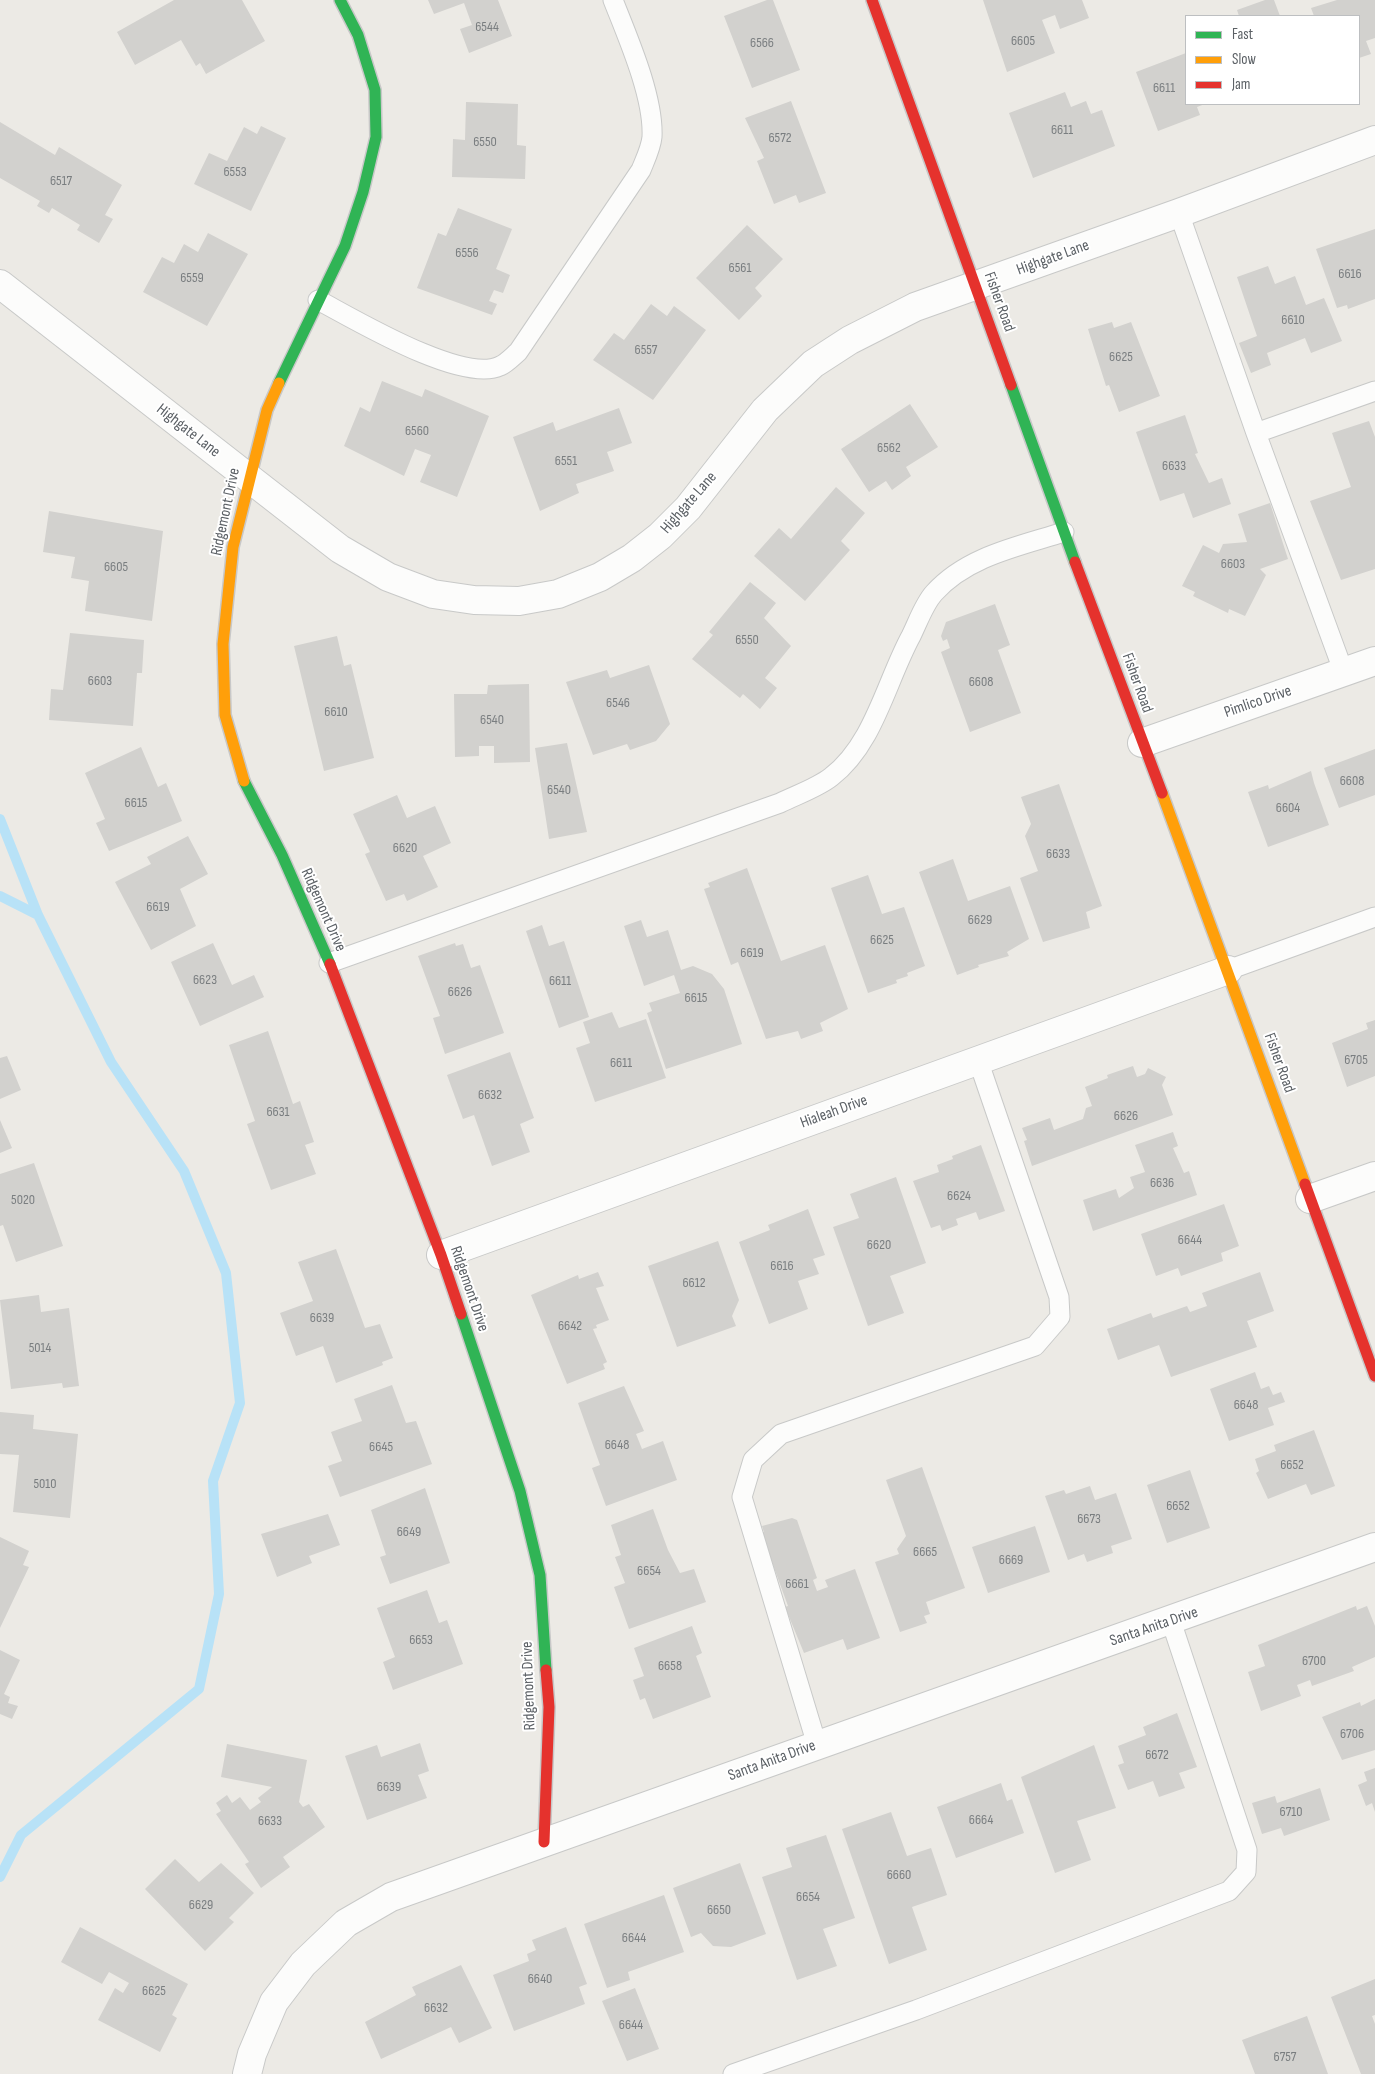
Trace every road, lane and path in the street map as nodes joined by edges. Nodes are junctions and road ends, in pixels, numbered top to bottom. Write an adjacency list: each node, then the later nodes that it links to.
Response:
1 (340, 0): 8 (street, Ridgemont Drive)
2 (613, 0): 8 (lane)
3 (872, 0): 7 (street, Fisher Road)
4 (1375, 140): 5 (street, Highgate Lane)
5 (1179, 213): 7 (street, Highgate Lane); 10 (lane)
6 (0, 284): 11 (street, Highgate Lane)
7 (975, 285): 11 (street, Highgate Lane); 12 (street, Fisher Road)
8 (318, 300): 11 (street, Ridgemont Drive)
9 (1375, 391): 10 (lane)
10 (1256, 433): 14 (lane)
11 (249, 479): 17 (street, Ridgemont Drive)
12 (1064, 532): 15 (street, Fisher Road); 17 (lane)
13 (1375, 661): 14 (street, Pimlico Drive)
14 (1344, 673): 15 (street, Pimlico Drive)
15 (1142, 743): 18 (street, Fisher Road)
16 (1375, 917): 18 (lane)
17 (329, 963): 22 (street, Ridgemont Drive)
18 (1228, 970): 19 (street, Hialeah Drive); 21 (street, Fisher Road)
19 (978, 1060): 22 (street, Hialeah Drive); 26 (lane)
20 (1375, 1176): 21 (street)
21 (1310, 1199): 23 (street, Fisher Road)
22 (441, 1255): 27 (street, Ridgemont Drive)
23 (1375, 1376)
24 (1375, 1547): 25 (street, Santa Anita Drive)
25 (1171, 1621): 26 (street, Santa Anita Drive); 29 (lane)
26 (817, 1745): 27 (street, Santa Anita Drive)
27 (544, 1842): 28 (street, Santa Anita Drive)
28 (247, 2074)
29 (733, 2074)

